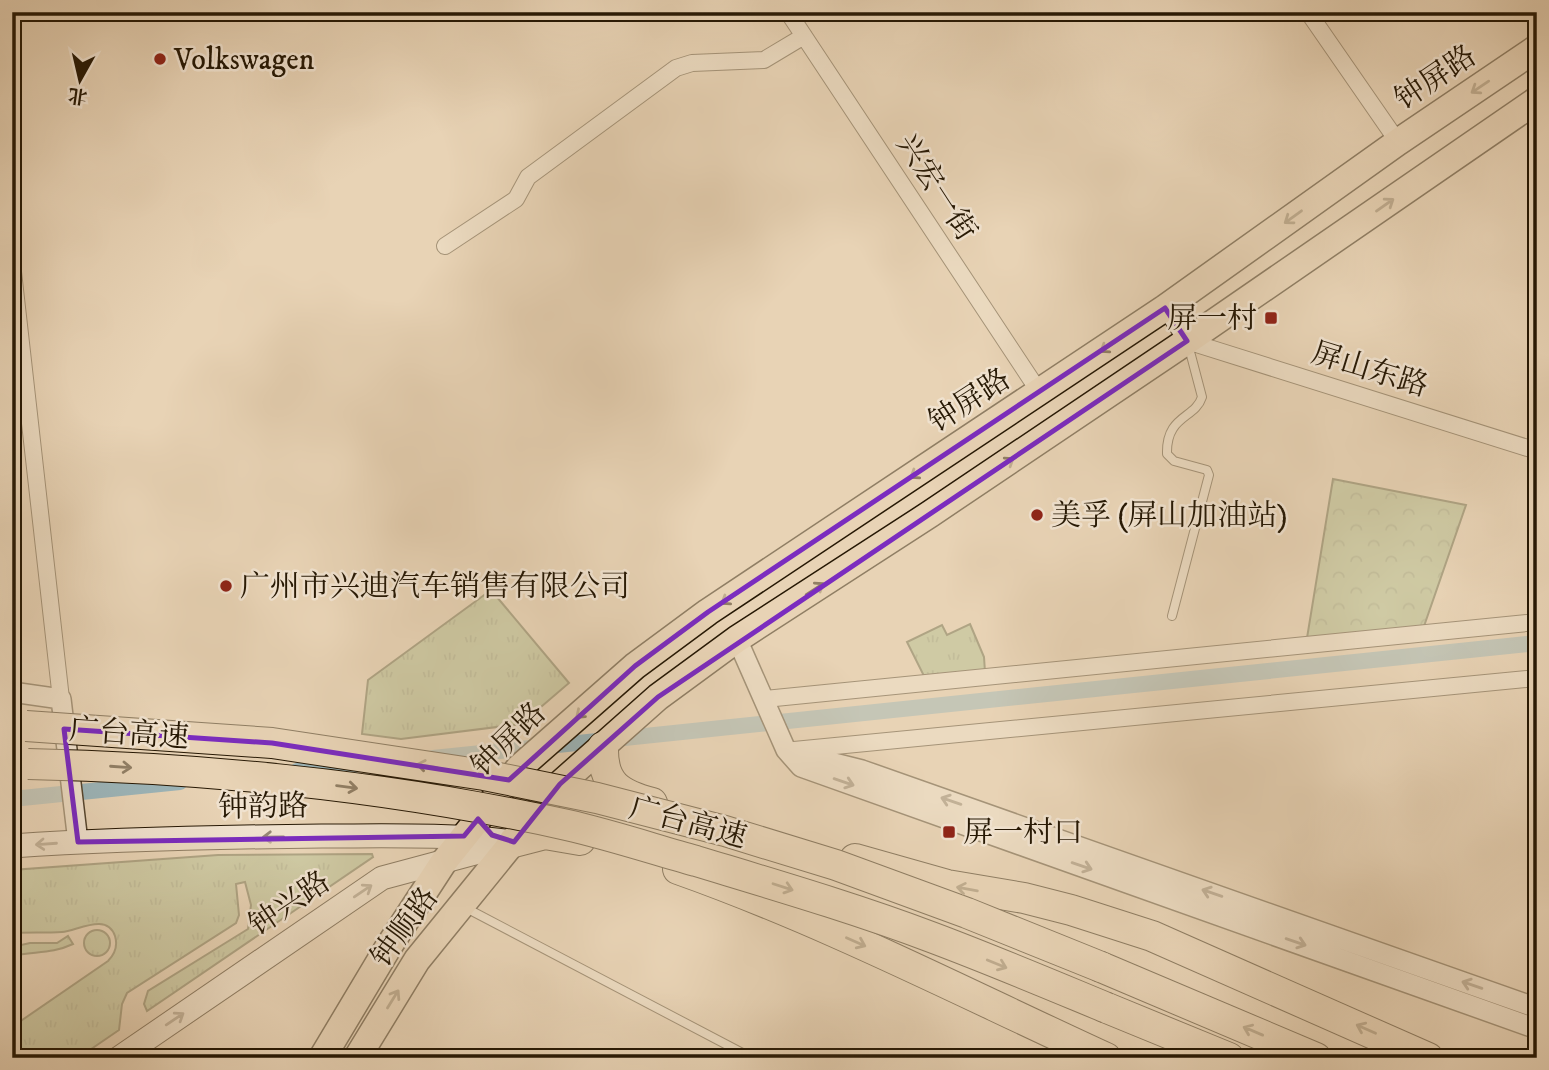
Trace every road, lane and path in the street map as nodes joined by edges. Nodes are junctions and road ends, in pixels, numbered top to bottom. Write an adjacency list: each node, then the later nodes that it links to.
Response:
1 (788, 12): 3 (street, 兴宏一街)
2 (1308, 12): 6 (street)
3 (804, 36): 7 (street); 11 (street, 兴宏一街)
4 (1537, 48): 6 (highway, 钟屏路, one-way to 6)
5 (1537, 100): 10 (highway, one-way to 5)
6 (1398, 142): 9 (highway, 钟屏路, one-way to 9)
7 (445, 246)
8 (12, 263): 18 (street)
9 (1165, 308): 10 (street); 11 (highway, 钟屏路, one-way to 11)
10 (1187, 341): 12 (street, 屏山东路); 13 (lane); 15 (highway, one-way to 10)
11 (1040, 393): 24 (highway, 钟屏路, one-way to 24)
12 (1537, 451)
13 (1172, 616)
14 (1537, 622): 19 (street)
15 (737, 639): 19 (street); 21 (highway)
16 (1537, 678): 22 (street)
17 (12, 692): 18 (street)
18 (61, 699): 25 (street)
19 (768, 706): 22 (street)
20 (26, 726): 39 (highway, 广台高速, one-way to 20, bridge)
21 (603, 747): 27 (highway); 40 (highway, one-way to 21)
22 (786, 750): 31 (street, one-way to 22); 32 (street, one-way to 32)
23 (28, 764): 38 (highway, 广台高速, one-way to 38, bridge)
24 (485, 811): 26 (highway, 钟屏路); 27 (highway)
25 (77, 832): 26 (main road, 钟韵路, one-way to 25); 28 (main road, 钟韵路, one-way to 28)
26 (464, 836): 27 (main road, 钟韵路); 29 (highway, 钟顺路)
27 (514, 842): 29 (main road, 钟兴路); 30 (highway, 钟顺路); 33 (highway, one-way to 33)
28 (12, 846)
29 (443, 863): 34 (main road, 钟兴路, one-way to 29); 35 (highway, 钟顺路)
30 (460, 905): 36 (highway, 钟顺路, one-way to 30); 37 (lane)
31 (1537, 1008)
32 (1537, 1029)
33 (1098, 1054)
34 (118, 1058)
35 (322, 1058)
36 (358, 1058)
37 (752, 1058)
38 (1229, 1058)
39 (1316, 1058)
40 (1428, 1058)

